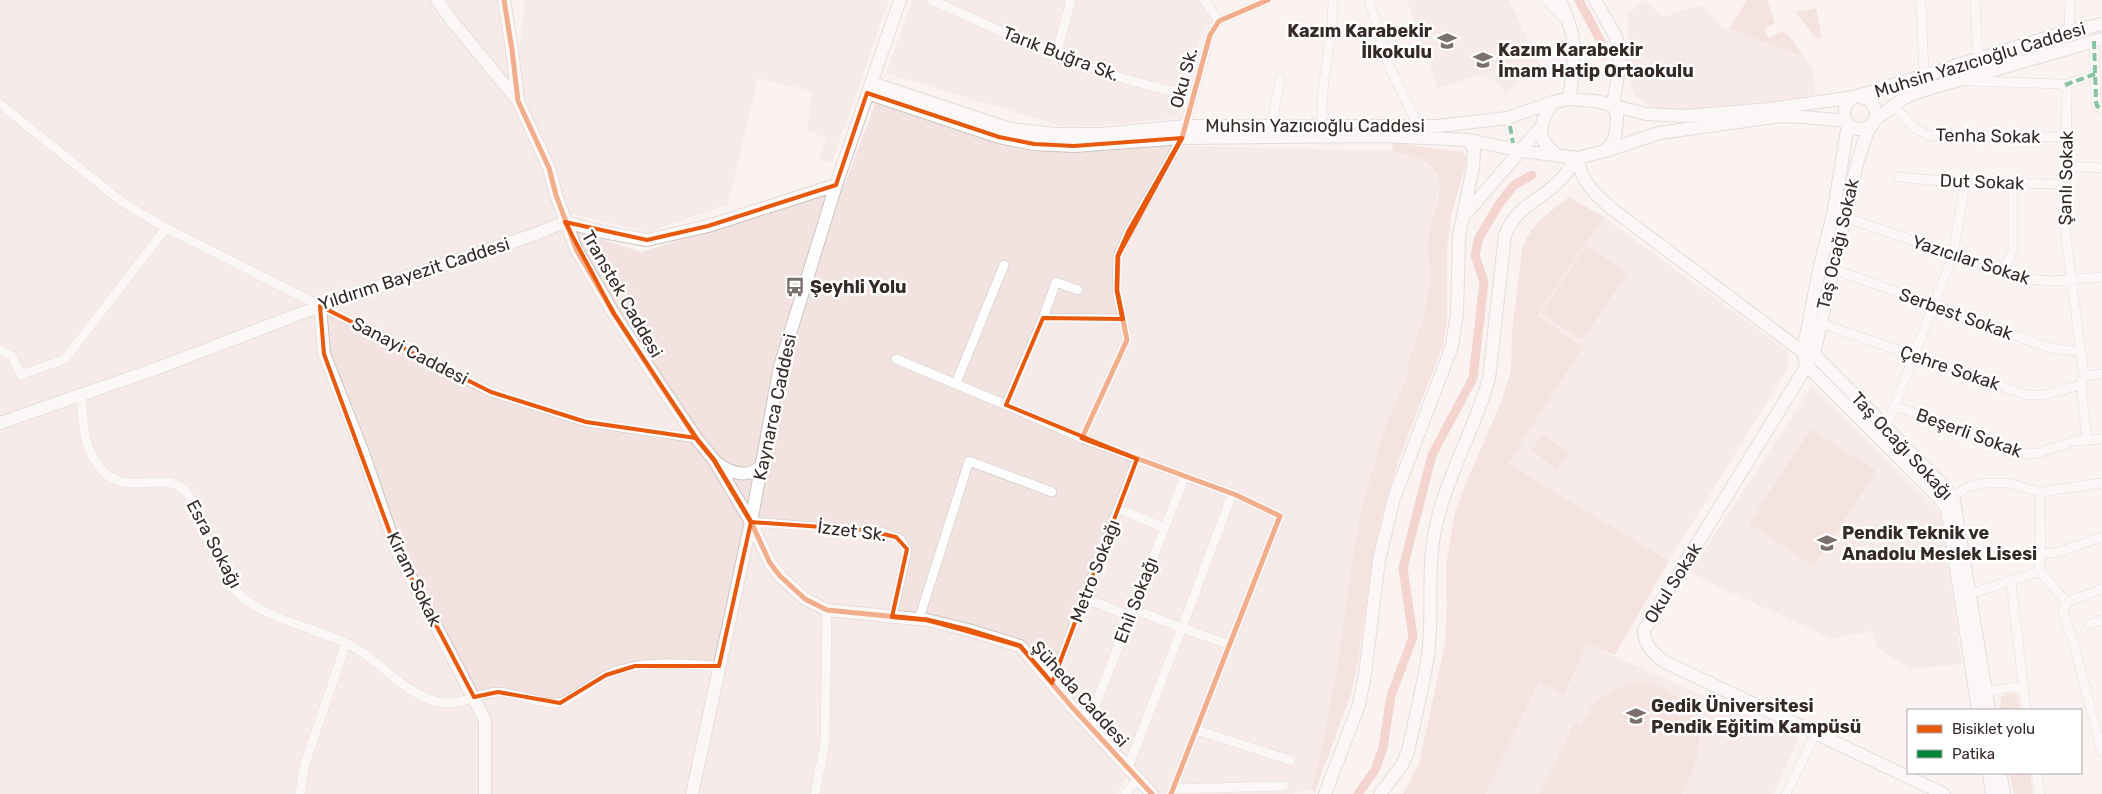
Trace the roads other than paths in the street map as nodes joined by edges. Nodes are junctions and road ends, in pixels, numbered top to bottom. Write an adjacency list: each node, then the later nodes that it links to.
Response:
1 (437, 0): 32 (street)
2 (504, 0): 32 (street, Transtek Caddesi)
3 (900, 0): 28 (street, Kaynarca Caddesi)
4 (931, 0): 21 (street, Tarık Buğra Sk.)
5 (1071, 0): 21 (street)
6 (1204, 0): 16 (street)
7 (1268, 0): 16 (street)
8 (1333, 0): 40 (street)
9 (1369, 0): 42 (street)
10 (1546, 0): 17 (street)
11 (1559, 0): 17 (street)
12 (1595, 0): 35 (street)
13 (1921, 0): 24 (street)
14 (1975, 0): 22 (street)
15 (2070, 0): 19 (street)
16 (1219, 21): 29 (street, Oku Sk.)
17 (1570, 24): 31 (street)
18 (2098, 25): 19 (street, Muhsin Yazıcıoğlu Caddesi); 20 (street)
19 (2069, 31): 22 (street, Muhsin Yazıcıoğlu Caddesi)
20 (2098, 40): 23 (street); 26 (street, Muhsin Yazıcıoğlu Caddesi)
21 (1056, 55): 29 (street, Tarık Buğra Sk.)
22 (1978, 60): 24 (street, Muhsin Yazıcıoğlu Caddesi)
23 (2096, 74): 27 (street); 37 (street)
24 (1924, 75): 30 (street, Muhsin Yazıcıoğlu Caddesi)
25 (1280, 79): 41 (street)
26 (1959, 81): 27 (street); 36 (street, Muhsin Yazıcıoğlu Caddesi)
27 (2065, 85): 46 (street, Şanlı Sokak)
28 (869, 88): 45 (street, Muhsin Yazıcıoğlu Caddesi); 58 (street, Kaynarca Caddesi)
29 (1194, 95): 45 (street, Oku Sk.)
30 (1856, 97): 35 (street, Muhsin Yazıcıoğlu Caddesi); 38 (street); 39 (street)
31 (1569, 99): 33 (street, Muhsin Yazıcıoğlu Caddesi); 35 (street, Muhsin Yazıcıoğlu Caddesi)
32 (518, 101): 61 (street, Transtek Caddesi)
33 (1553, 102): 42 (street, Muhsin Yazıcıoğlu Caddesi); 44 (street)
34 (0, 104): 62 (street, Sanayi Caddesi)
35 (1613, 105): 49 (street)
36 (1893, 105): 38 (street, Muhsin Yazıcıoğlu Caddesi); 46 (street, Tenha Sokak)
37 (2102, 109)
38 (1874, 122): 39 (street); 59 (street, Taş Ocağı Sokak)
39 (1847, 123): 49 (street, Muhsin Yazıcıoğlu Caddesi); 59 (street, Taş Ocağı Sokak)
40 (1321, 124): 41 (street, Muhsin Yazıcıoğlu Caddesi); 42 (street, Muhsin Yazıcıoğlu Caddesi)
41 (1272, 125): 45 (street, Muhsin Yazıcıoğlu Caddesi)
42 (1418, 125)
43 (1510, 126): 48 (street)
44 (1540, 128): 48 (street); 50 (street)
45 (1184, 132): 47 (street, Muhsin Yazıcıoğlu Caddesi); 73 (street, Oku Sk.)
46 (2066, 137): 52 (street, Şanlı Sokak)
47 (1469, 140): 48 (street, Muhsin Yazıcıoğlu Caddesi); 60 (street)
48 (1518, 147): 50 (street, Muhsin Yazıcıoğlu Caddesi); 60 (street)
49 (1605, 151): 51 (street, Muhsin Yazıcıoğlu Caddesi)
50 (1558, 156): 51 (street, Muhsin Yazıcıoğlu Caddesi)
51 (1577, 158): 77 (street, Taş Ocağı Sokağı); 149 (street)
52 (2066, 166): 53 (street); 57 (street, Şanlı Sokak)
53 (2102, 168)
54 (1899, 178): 55 (street, Dut Sokak)
55 (1965, 183): 56 (street, Dut Sokak); 63 (street)
56 (2013, 184): 57 (street, Dut Sokak); 66 (street)
57 (2065, 184): 68 (street, Şanlı Sokak)
58 (836, 185): 61 (street); 95 (street, Kaynarca Caddesi)
59 (1839, 216): 63 (street, Yazıcılar Sokak); 65 (street, Taş Ocağı Sokak)
60 (1462, 219): 148 (street)
61 (565, 222): 70 (street, Yıldırım Bayezit Caddesi); 89 (street, Transtek Caddesi)
62 (166, 228): 70 (street, Sanayi Caddesi); 75 (street)
63 (1953, 255): 66 (street, Yazıcılar Sokak); 71 (street)
64 (1004, 265): 83 (street)
65 (1826, 267): 71 (street, Serbest Sokak); 74 (street, Taş Ocağı Sokak)
66 (2003, 272): 68 (street, Yazıcılar Sokak)
67 (2102, 277): 68 (street, Yazıcılar Sokak)
68 (2071, 278): 76 (street, Şanlı Sokak)
69 (1078, 290): 72 (street)
70 (320, 306): 84 (street, Yıldırım Bayezit Caddesi); 89 (street, Sanayi Caddesi); 126 (street, Kiram Sokak)
71 (1935, 306): 76 (street, Serbest Sokak); 78 (street)
72 (1043, 318): 73 (street); 85 (street)
73 (1123, 319): 90 (street, Oku Sk.)
74 (1814, 321): 77 (street, Taş Ocağı Sokak); 78 (street, Çehre Sokak)
75 (0, 350)
76 (2080, 351): 82 (street, Şanlı Sokak)
77 (1809, 353): 80 (street, Taş Ocağı Sokak); 88 (street, Taş Ocağı Sokağı)
78 (1913, 356): 82 (street, Çehre Sokak); 86 (street)
79 (896, 359): 83 (street)
80 (1806, 365): 88 (street); 132 (street, Okul Sokak)
81 (2102, 374): 82 (street, Çehre Sokak)
82 (2082, 381): 92 (street, Şanlı Sokak)
83 (956, 383): 85 (street)
84 (81, 395): 87 (street, Yıldırım Bayezit Caddesi); 120 (street, Esra Sokağı)
85 (1006, 405): 90 (street)
86 (1895, 406): 88 (street); 92 (street, Beşerli Sokak)
87 (0, 423)
88 (1882, 432): 101 (street, Taş Ocağı Sokağı); 125 (street)
89 (696, 438): 94 (street, Transtek Caddesi)
90 (1082, 438): 93 (street)
91 (2102, 439): 92 (street, Beşerli Sokak)
92 (2086, 440)
93 (1138, 459): 96 (street); 102 (street, Metro Sokağı)
94 (714, 460): 95 (street); 103 (street, Transtek Caddesi)
95 (763, 464): 103 (street, Kaynarca Caddesi)
96 (1185, 476): 100 (street); 104 (street, Ehil Sokağı)
97 (2102, 483): 99 (street)
98 (1052, 492): 116 (street)
99 (2040, 492): 101 (street); 106 (street)
100 (1232, 494): 119 (street); 121 (street)
101 (1953, 496): 110 (street, Taş Ocağı Sokağı)
102 (1119, 509): 104 (street); 111 (street, Metro Sokağı)
103 (751, 522): 113 (street, Şüheda Caddesi); 115 (street, İzzet Sk.); 122 (street, Kaynarca Caddesi)
104 (1165, 528): 114 (street, Ehil Sokağı)
105 (2102, 536): 106 (street)
106 (2041, 554): 107 (street)
107 (2039, 570): 108 (street); 112 (street)
108 (2011, 581): 110 (street); 124 (street)
109 (2102, 590): 112 (street)
110 (1970, 594): 125 (street, Taş Ocağı Sokağı)
111 (1084, 598): 114 (street); 123 (street, Metro Sokağı)
112 (2067, 604): 133 (street)
113 (827, 610): 115 (street, Şüheda Caddesi); 145 (street)
114 (1131, 612): 119 (street); 130 (street, Ehil Sokağı)
115 (892, 617): 116 (street, Şüheda Caddesi)
116 (919, 619): 123 (street, Şüheda Caddesi)
117 (2102, 620): 118 (street)
118 (2089, 624)
119 (1182, 628): 121 (street); 135 (street)
120 (346, 643): 126 (street, Esra Sokağı); 142 (street)
121 (1230, 644): 131 (street)
122 (719, 666): 126 (street, Esra Sokağı); 144 (street, Kaynarca Caddesi)
123 (1052, 683): 130 (street, Şüheda Caddesi)
124 (2023, 686): 125 (street); 129 (street)
125 (1980, 692): 127 (street); 128 (street, Taş Ocağı Sokağı)
126 (474, 698): 143 (street, Kiram Sokak)
127 (1978, 709)
128 (1988, 709)
129 (2026, 709)
130 (1088, 724): 135 (street, Şüheda Caddesi)
131 (1196, 730): 134 (street); 141 (street)
132 (1816, 733): 150 (street); 151 (street, Okul Sokak)
133 (2102, 752)
134 (1290, 760)
135 (1128, 767): 139 (street, Şüheda Caddesi)
136 (1989, 774): 152 (street)
137 (2000, 774): 153 (street)
138 (2036, 774): 154 (street)
139 (1138, 778): 146 (street); 147 (street, Şüheda Caddesi)
140 (1284, 786): 141 (street)
141 (1172, 791)
142 (300, 794)
143 (486, 794)
144 (692, 794)
145 (815, 794)
146 (1126, 794)
147 (1152, 794)
148 (1325, 794)
149 (1380, 794)
150 (1786, 794)
151 (1944, 794)
152 (1992, 794)
153 (2004, 794)
154 (2040, 794)

